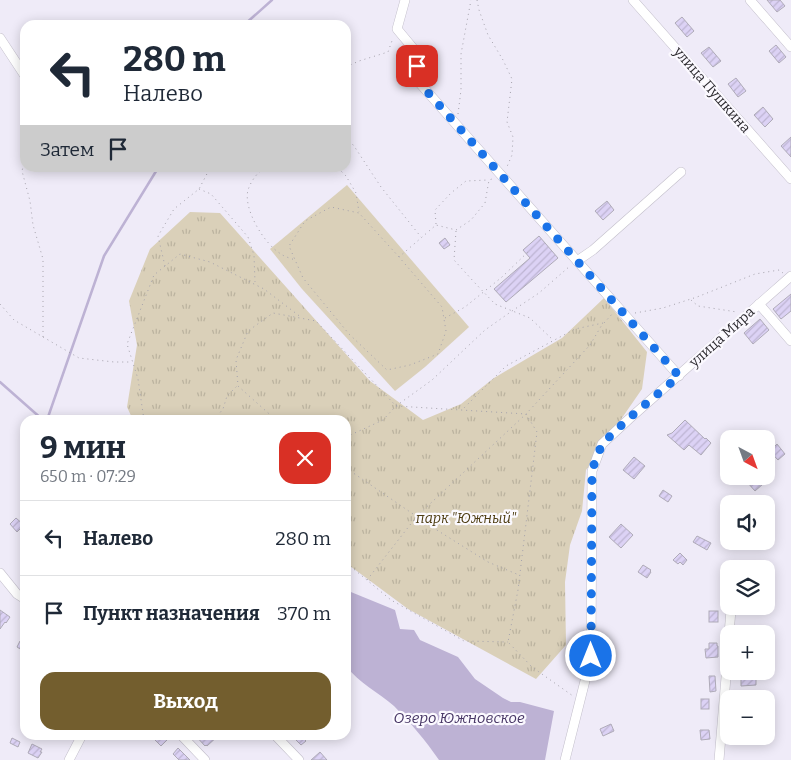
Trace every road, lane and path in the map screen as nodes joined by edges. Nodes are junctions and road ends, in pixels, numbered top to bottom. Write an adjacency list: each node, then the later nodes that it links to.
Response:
1 (405, 0): 6 (street)
2 (471, 0): 11 (path)
3 (477, 0): 18 (path)
4 (633, 0): 19 (street, улица Пушкина)
5 (750, 0): 8 (street)
6 (397, 28): 9 (path); 11 (street)
7 (0, 38): 10 (street)
8 (791, 46)
9 (351, 65)
10 (20, 68)
11 (457, 125): 18 (street)
12 (351, 143): 25 (path)
13 (22, 172): 43 (path)
14 (208, 172): 21 (path)
15 (259, 172): 28 (path)
16 (342, 172): 22 (path)
17 (681, 172): 29 (street)
18 (502, 177): 20 (path); 29 (street)
19 (791, 179)
20 (489, 180): 23 (path); 24 (path)
21 (199, 188): 30 (path); 32 (path)
22 (359, 213): 27 (path); 28 (path)
23 (436, 225): 24 (path); 25 (path)
24 (456, 230): 33 (path)
25 (422, 238): 27 (path)
26 (530, 250): 33 (path)
27 (399, 258): 40 (path)
28 (295, 260): 40 (path)
29 (577, 261): 37 (path); 38 (street)
30 (165, 267): 32 (path); 46 (path)
31 (790, 277): 34 (path); 36 (street, улица Мира)
32 (255, 284): 39 (path)
33 (483, 292): 37 (path); 40 (path)
34 (691, 299): 38 (path); 41 (path)
35 (0, 304): 43 (path)
36 (759, 304): 41 (street, улица Мира); 45 (street)
37 (512, 311): 44 (path); 49 (path)
38 (621, 311): 42 (path); 47 (street)
39 (302, 318): 48 (path); 49 (path)
40 (444, 318)
41 (743, 318): 47 (street, улица Мира)
42 (603, 323): 44 (path); 51 (path)
43 (43, 337): 46 (path)
44 (554, 340): 50 (path)
45 (791, 341)
46 (133, 362): 52 (path)
47 (679, 376): 65 (street, улица Мира)
48 (238, 386): 53 (path); 54 (path)
49 (396, 406): 50 (path); 55 (path)
50 (462, 410): 51 (path)
51 (526, 414): 57 (path); 60 (path)
52 (143, 415)
53 (218, 415)
54 (270, 415)
55 (351, 435)
56 (351, 471): 57 (path)
57 (417, 516): 60 (path); 61 (path)
58 (351, 567): 61 (path)
59 (0, 574): 62 (street)
60 (519, 576): 63 (path)
61 (367, 580): 63 (path)
62 (20, 596)
63 (508, 642): 65 (path)
64 (726, 680): 73 (street)
65 (580, 701): 72 (street, улица Мира)
66 (79, 740): 69 (street)
67 (187, 740): 70 (street)
68 (280, 740): 71 (street)
69 (69, 760)
70 (205, 760)
71 (299, 760)
72 (566, 760)
73 (719, 760)

